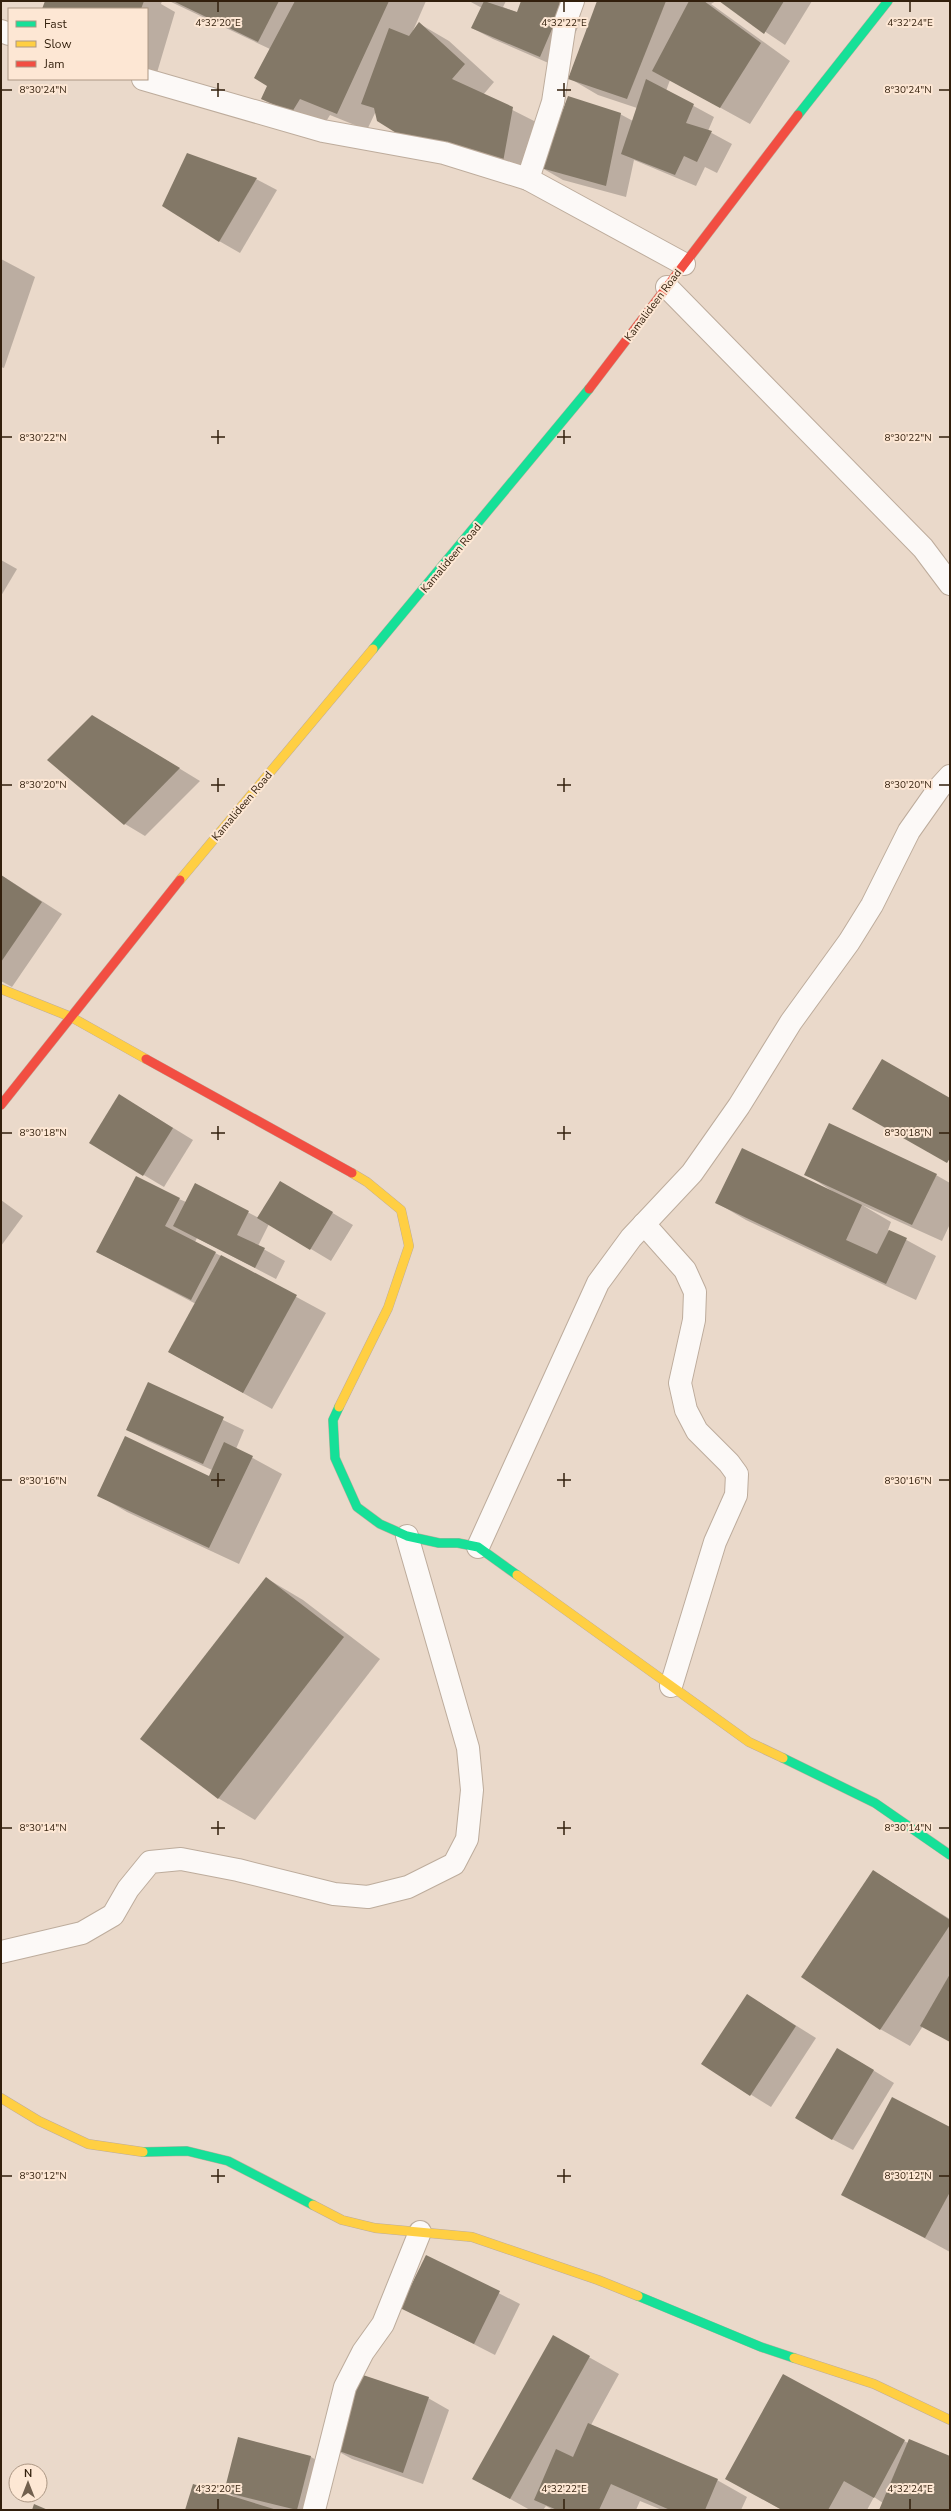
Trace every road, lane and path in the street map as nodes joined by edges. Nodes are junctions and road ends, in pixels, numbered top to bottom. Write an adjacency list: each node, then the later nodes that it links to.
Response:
1 (573, 1): 4 (street)
2 (888, 1): 5 (street, Kamalideen Road)
3 (147, 80): 4 (street)
4 (528, 179): 5 (street)
5 (684, 264): 6 (street, Kamalideen Road)
6 (667, 287): 7 (street); 10 (street, Kamalideen Road)
7 (950, 584)
8 (950, 776): 12 (street)
9 (1, 990): 10 (street)
10 (71, 1017): 11 (street, Kamalideen Road); 13 (street)
11 (1, 1105)
12 (644, 1224): 14 (street); 15 (street)
13 (407, 1536): 14 (street); 17 (street)
14 (478, 1547): 15 (street)
15 (670, 1686): 16 (street)
16 (950, 1855)
17 (1, 1952)
18 (1, 2098): 19 (street)
19 (420, 2232): 20 (street); 21 (street)
20 (950, 2420)
21 (314, 2510)

